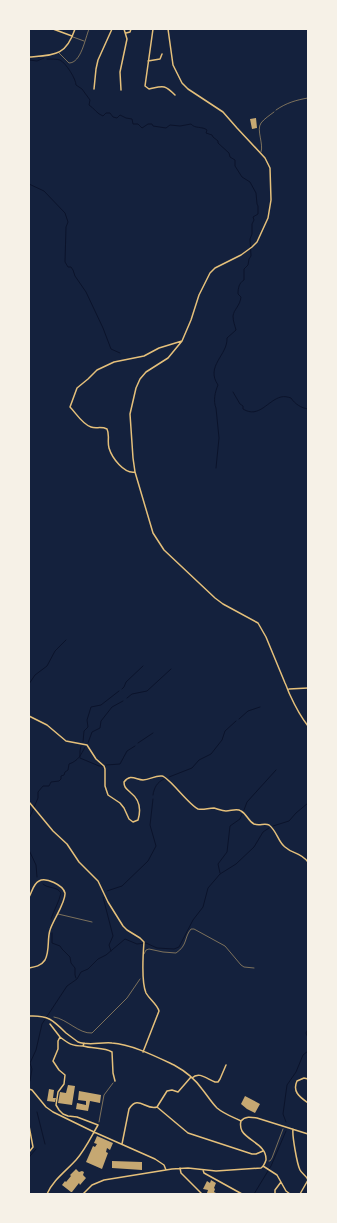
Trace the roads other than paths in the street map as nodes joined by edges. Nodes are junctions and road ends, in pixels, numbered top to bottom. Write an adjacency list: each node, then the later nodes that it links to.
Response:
1 (53, 29): 10 (street)
2 (75, 29): 10 (street)
3 (90, 29): 11 (lane)
4 (112, 29): 16 (street)
5 (124, 29): 9 (street)
6 (132, 29): 9 (street)
7 (153, 29): 15 (street)
8 (168, 29): 20 (street)
9 (126, 33): 17 (street)
10 (72, 37): 11 (lane); 12 (street)
11 (85, 41): 12 (lane)
12 (59, 52): 14 (street)
13 (162, 54): 15 (street)
14 (29, 57)
15 (148, 61): 18 (street)
16 (94, 89)
17 (121, 90)
18 (175, 95)
19 (274, 112): 20 (lane)
20 (260, 153): 21 (street)
21 (182, 342): 22 (street); 22 (street)
22 (135, 472): 24 (street)
23 (308, 688): 24 (street)
24 (289, 689): 26 (street)
25 (29, 716): 28 (street)
26 (308, 726)
27 (29, 802): 32 (street)
28 (308, 862)
29 (29, 896): 30 (street)
30 (57, 914): 31 (lane); 33 (street)
31 (92, 922)
32 (143, 955): 34 (lane); 40 (street)
33 (29, 968)
34 (254, 968)
35 (29, 1016): 38 (street)
36 (50, 1024): 37 (street)
37 (60, 1037): 39 (street); 51 (street)
38 (84, 1043): 39 (street); 40 (street)
39 (83, 1046): 44 (street)
40 (144, 1052): 42 (street)
41 (226, 1065): 42 (street)
42 (191, 1077): 47 (street); 48 (street)
43 (308, 1079): 46 (street)
44 (115, 1080)
45 (29, 1089): 51 (street)
46 (308, 1103)
47 (157, 1107): 53 (street); 54 (street)
48 (241, 1121): 50 (street); 54 (street)
49 (29, 1126): 55 (street)
50 (293, 1129): 52 (street); 67 (street)
51 (94, 1132): 53 (street); 61 (street)
52 (308, 1134)
53 (122, 1144): 58 (street)
54 (263, 1151): 56 (street)
55 (29, 1152)
56 (263, 1166): 59 (street); 60 (street)
57 (180, 1168): 58 (street); 59 (street); 63 (street)
58 (166, 1170): 62 (street)
59 (203, 1170): 64 (street)
60 (281, 1181): 65 (street); 66 (street)
61 (47, 1194)
62 (83, 1194)
63 (202, 1194)
64 (242, 1194)
65 (275, 1194)
66 (290, 1194)
67 (300, 1194)

